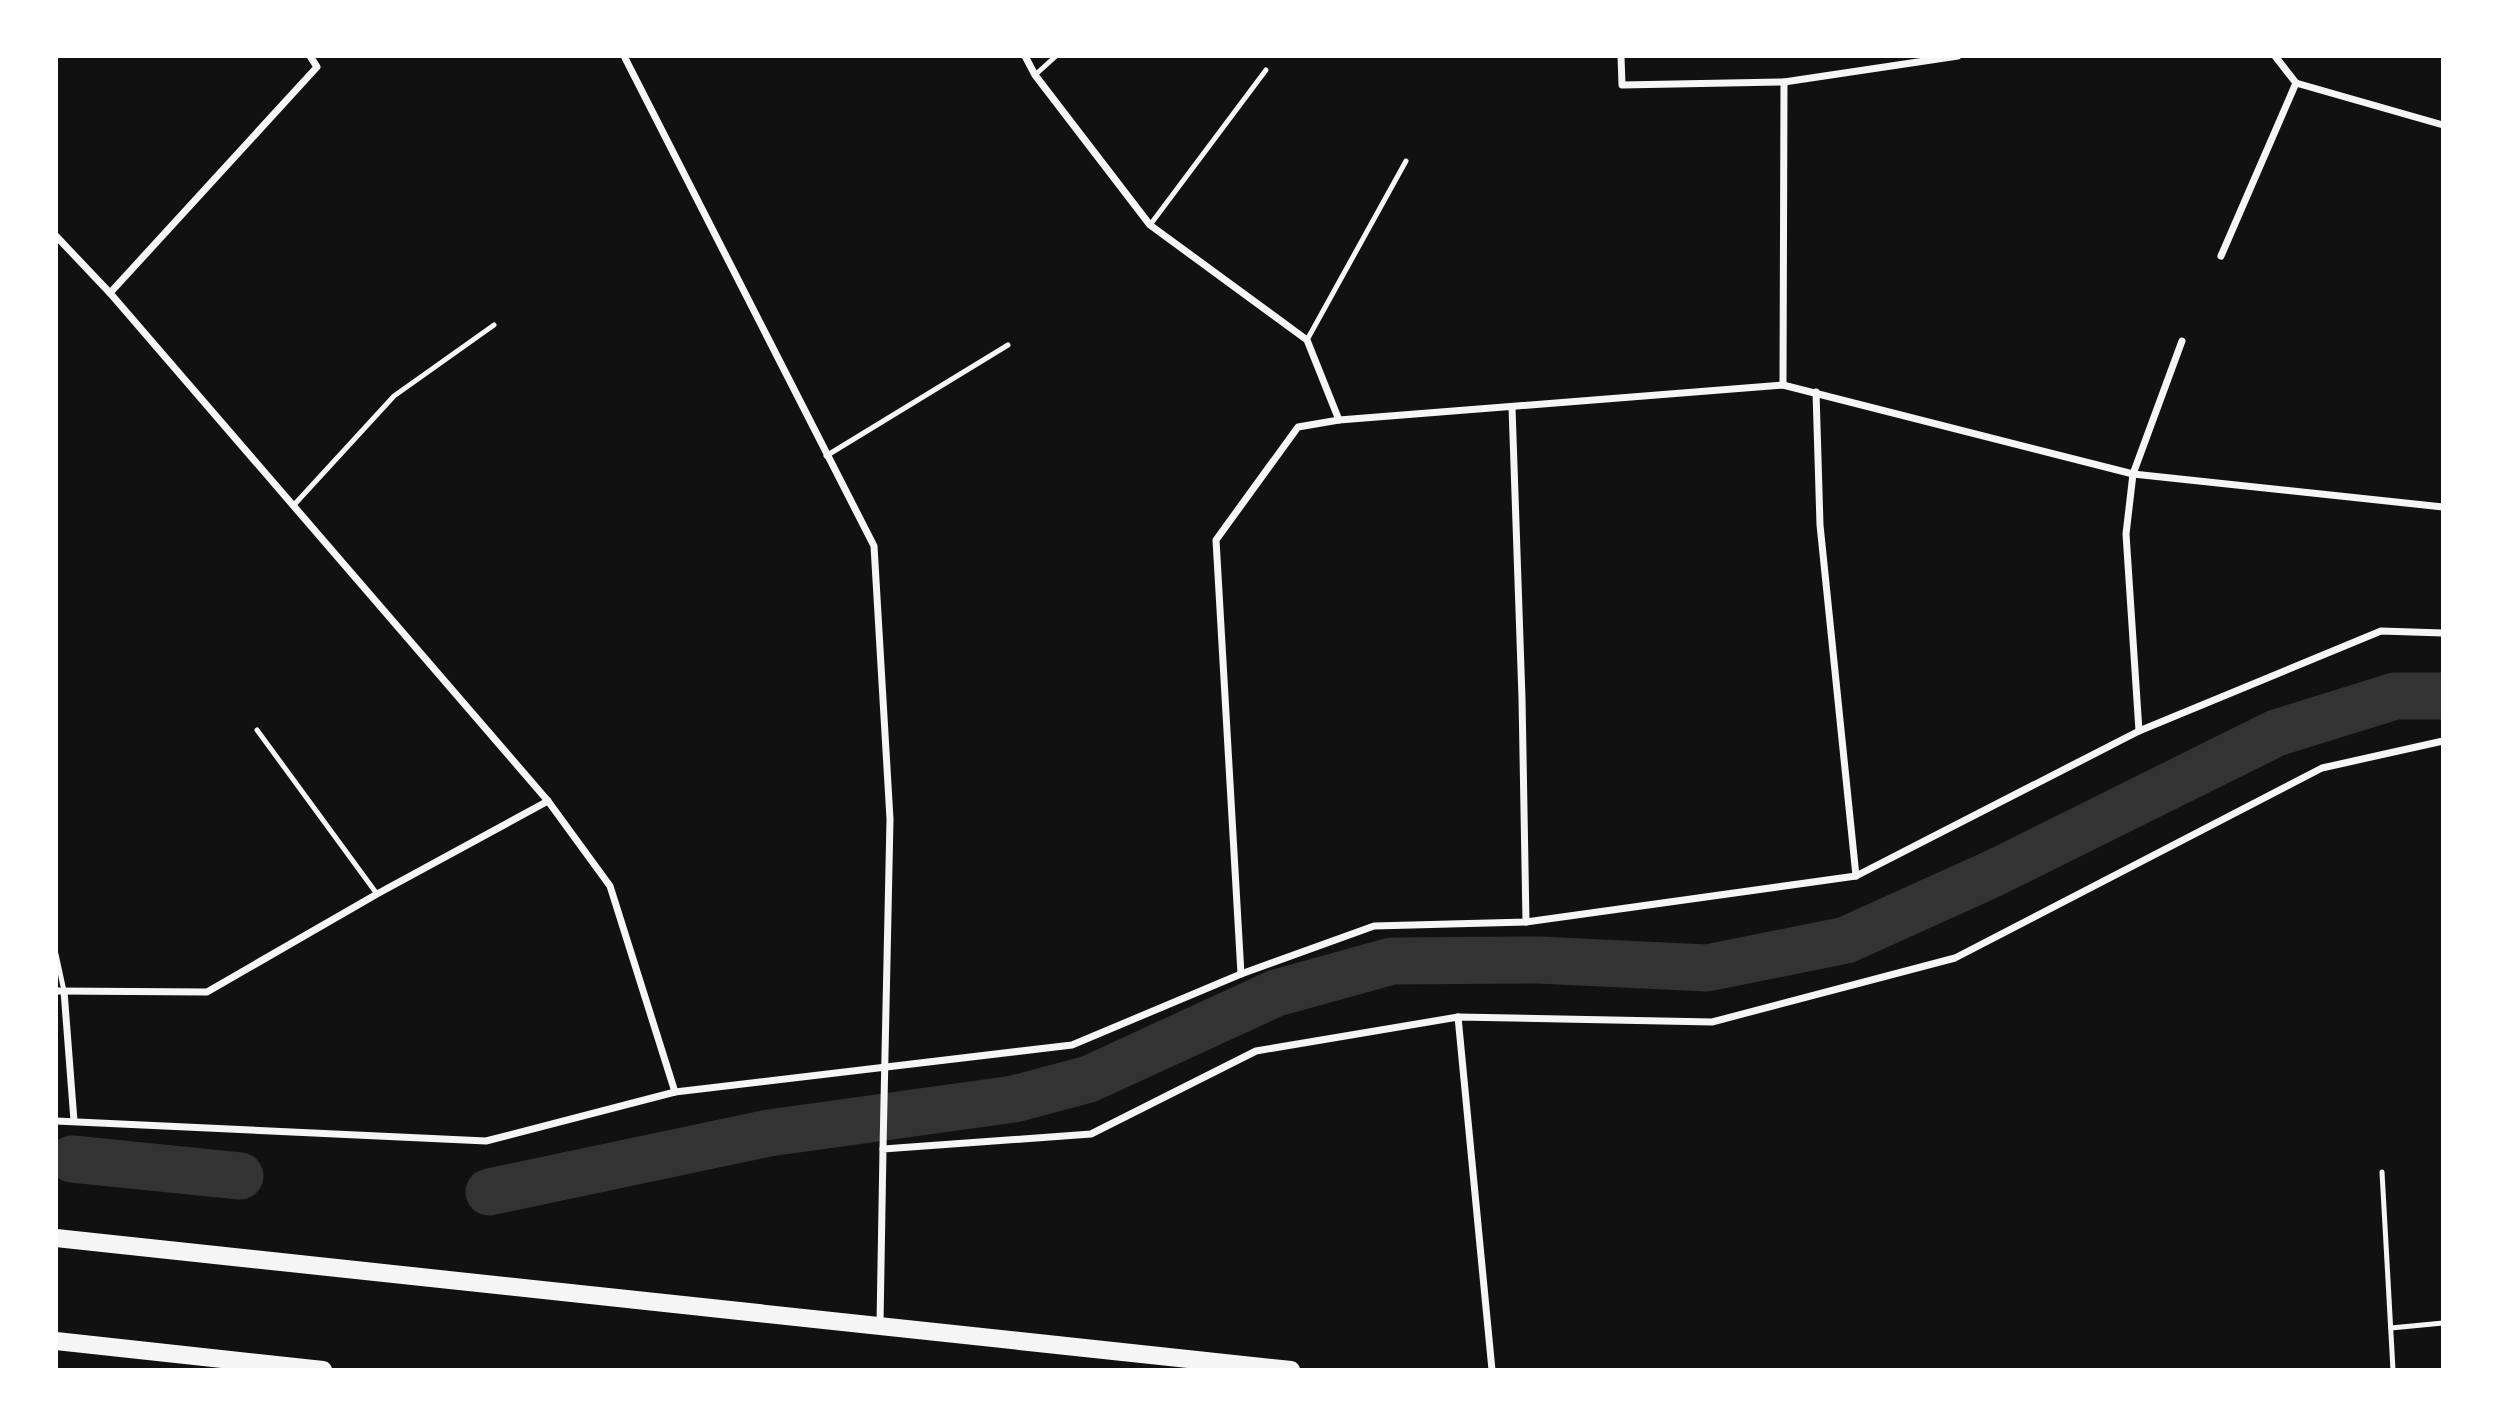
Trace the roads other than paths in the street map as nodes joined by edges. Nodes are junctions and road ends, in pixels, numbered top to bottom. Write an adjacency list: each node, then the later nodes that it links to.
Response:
1 (310, 56): 17 (street)
2 (624, 56): 26 (street)
3 (1025, 56): 9 (street)
4 (1056, 56): 9 (lane)
5 (1622, 56): 10 (street)
6 (1958, 56): 10 (street)
7 (2275, 56): 11 (street)
8 (1266, 71): 14 (lane)
9 (1035, 75): 14 (street)
10 (1784, 82): 22 (street)
11 (2296, 83): 12 (street); 16 (street)
12 (2443, 125)
13 (1406, 161): 19 (lane)
14 (1150, 225): 19 (street)
15 (56, 236): 17 (street)
16 (2221, 256)
17 (110, 293): 28 (street)
18 (494, 325): 28 (lane)
19 (1307, 340): 25 (street)
20 (2182, 341): 27 (street)
21 (1008, 345): 26 (lane)
22 (1783, 385): 23 (street); 24 (street)
23 (1816, 392): 27 (street); 35 (street)
24 (1512, 407): 25 (street); 37 (street)
25 (1339, 419): 39 (street)
26 (826, 456): 42 (street)
27 (2133, 474): 29 (street); 32 (street)
28 (293, 506): 34 (street)
29 (2443, 507)
30 (2443, 633): 32 (street)
31 (257, 730): 36 (lane)
32 (2139, 731): 35 (street)
33 (2443, 741): 41 (street)
34 (548, 801): 36 (street); 43 (street)
35 (1856, 876): 37 (street)
36 (377, 894): 40 (street)
37 (1526, 922): 39 (street)
38 (56, 954): 40 (lane)
39 (1241, 974): 42 (street)
40 (60, 991): 45 (street)
41 (1458, 1017): 46 (street); 55 (street)
42 (884, 1068): 43 (street); 46 (street)
43 (675, 1092): 45 (street)
44 (56, 1121): 45 (street)
45 (74, 1121)
46 (883, 1149): 50 (street)
47 (2382, 1172): 51 (lane)
48 (56, 1238): 50 (main road)
49 (2443, 1323): 51 (lane)
50 (880, 1324): 54 (main road)
51 (2391, 1328): 56 (lane)
52 (56, 1341): 53 (main road)
53 (323, 1370)
54 (1291, 1370)
55 (1492, 1370)
56 (2393, 1370)

